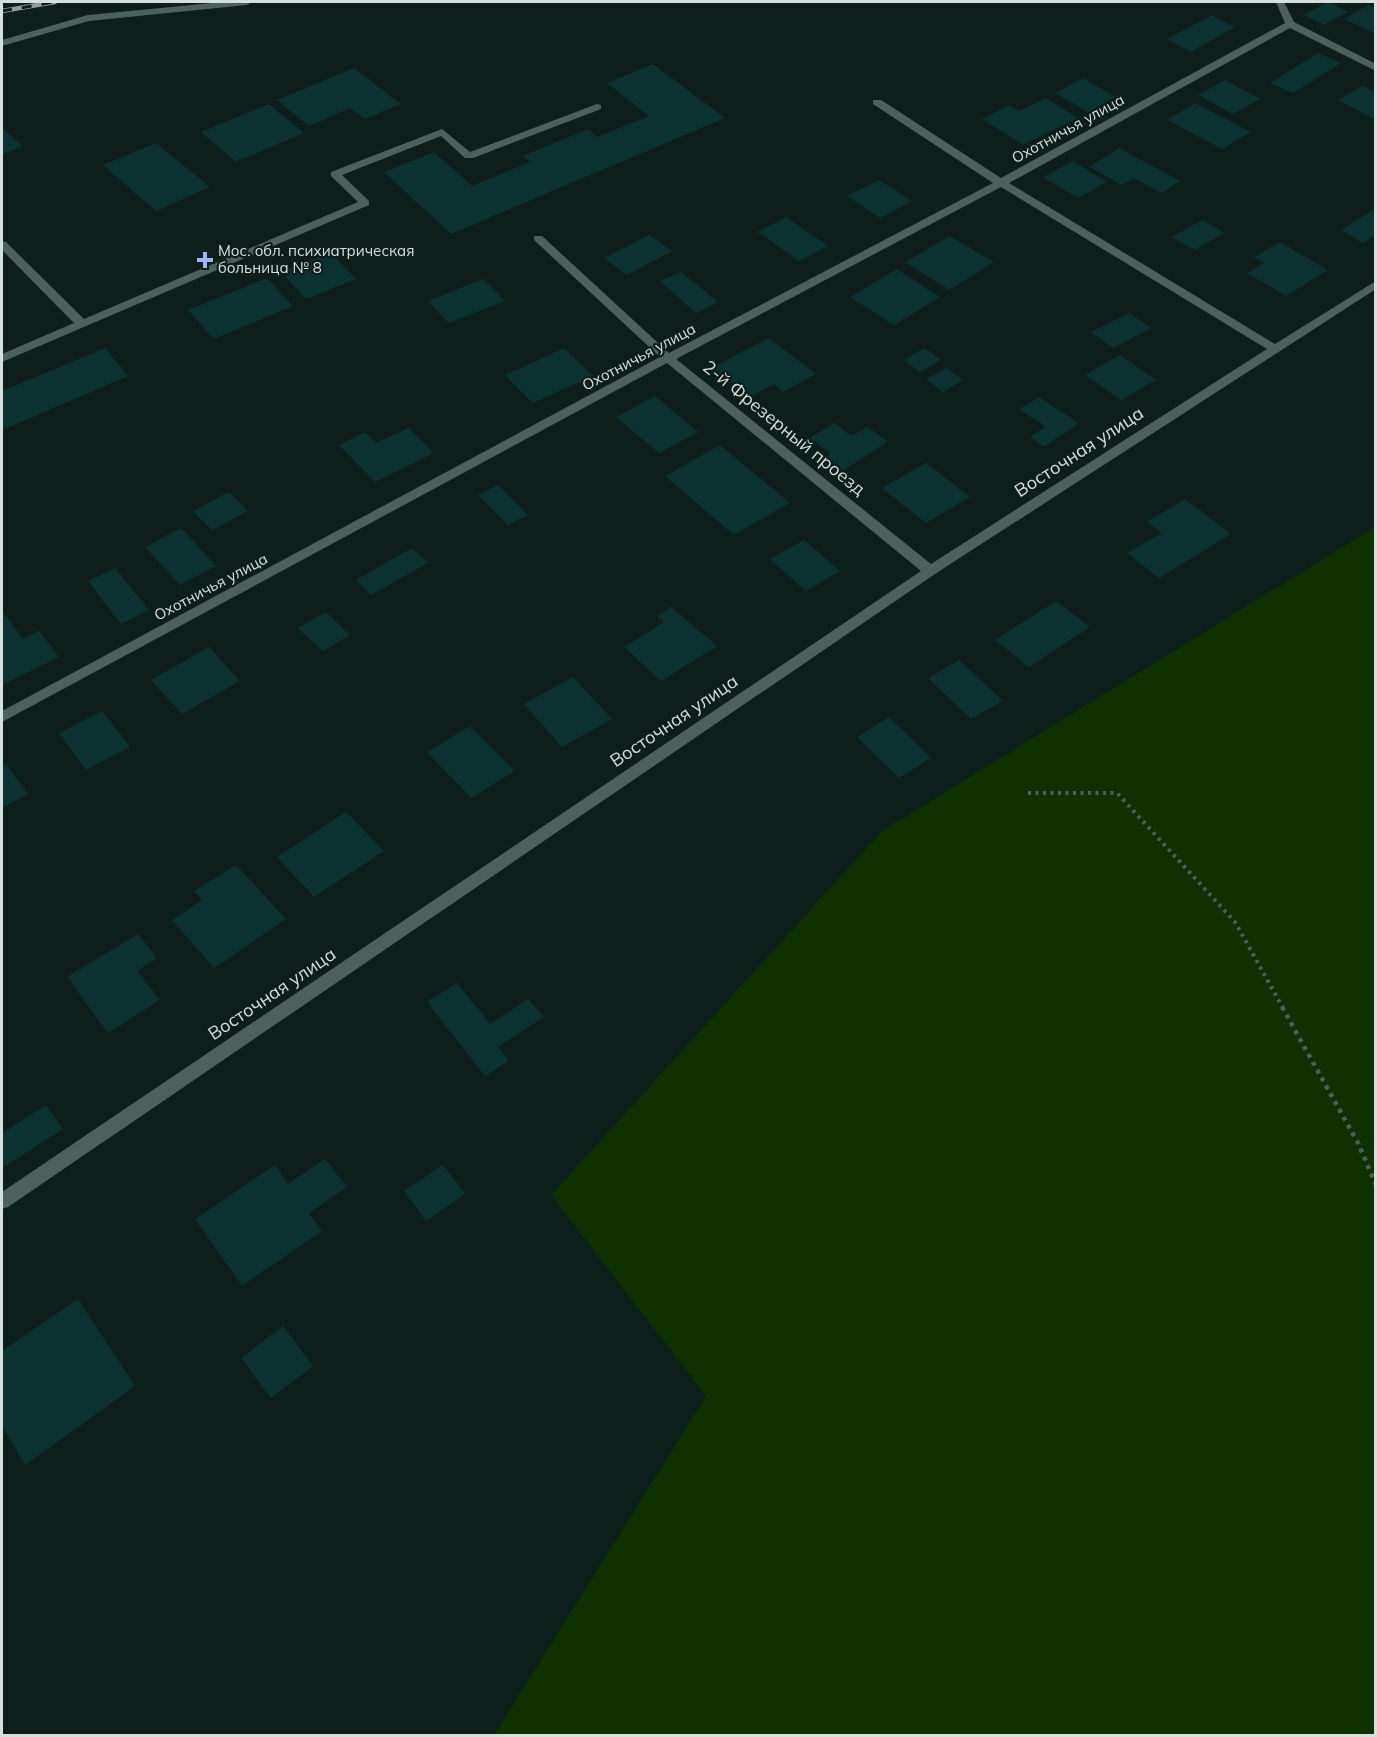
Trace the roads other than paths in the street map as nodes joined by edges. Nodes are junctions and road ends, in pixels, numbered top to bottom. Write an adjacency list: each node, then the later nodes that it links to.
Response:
1 (247, 2): 4 (street)
2 (1280, 2): 3 (street)
3 (1290, 24): 5 (street); 8 (street, Охотничья улица)
4 (2, 43)
5 (1376, 68)
6 (876, 102): 8 (street)
7 (597, 107): 12 (street)
8 (1001, 183): 13 (street); 15 (street, Охотничья улица)
9 (538, 238): 15 (street, 2-й Фрезерный проезд)
10 (2, 244): 12 (street)
11 (1376, 284): 13 (street, Восточная улица)
12 (82, 324): 14 (street)
13 (1275, 349): 16 (street, Восточная улица)
14 (2, 358)
15 (668, 358): 16 (street, 2-й Фрезерный проезд); 17 (street, Охотничья улица)
16 (930, 571): 18 (street, Восточная улица)
17 (2, 717)
18 (2, 1201)

